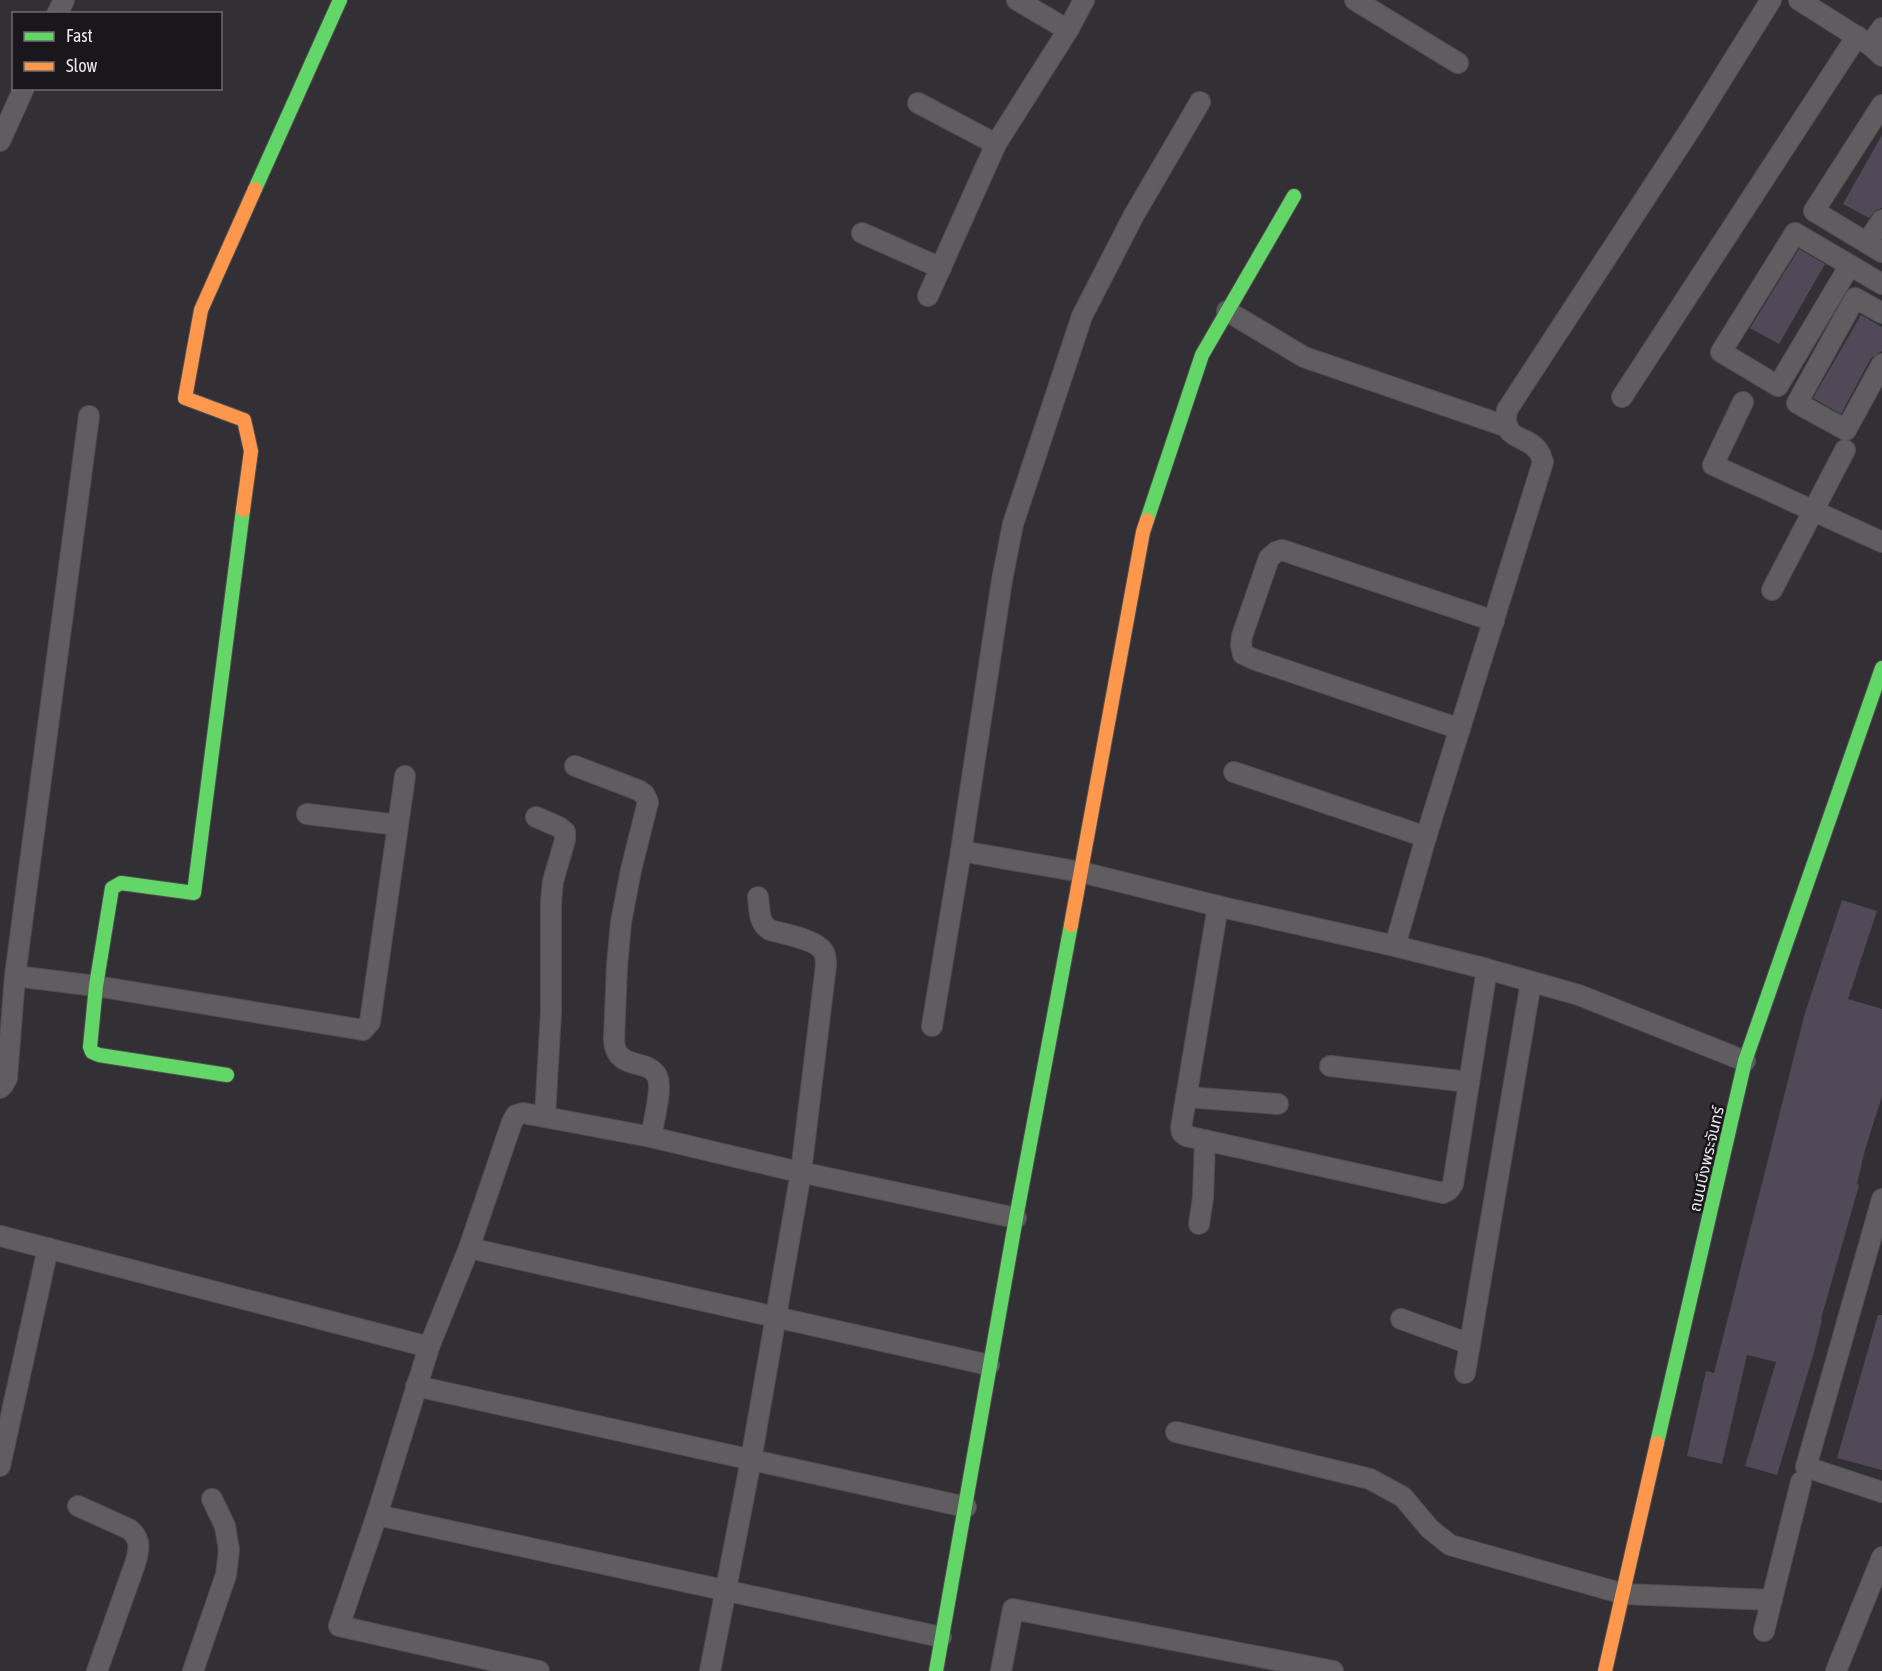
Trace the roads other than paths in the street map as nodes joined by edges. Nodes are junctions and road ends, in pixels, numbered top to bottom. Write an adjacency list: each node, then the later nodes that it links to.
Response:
1 (340, 0): 54 (street)
2 (1017, 0): 8 (street)
3 (1083, 0): 8 (street)
4 (1355, 0): 10 (street)
5 (1771, 0): 31 (street)
6 (1799, 0): 9 (street)
7 (1882, 28): 9 (street)
8 (1068, 30): 16 (street)
9 (1870, 46): 28 (street)
10 (1458, 63)
11 (23, 90): 15 (street)
12 (1200, 102): 46 (street)
13 (918, 103): 16 (street)
14 (1882, 105): 20 (street)
15 (0, 141)
16 (996, 144): 22 (street)
17 (1294, 196): 25 (street)
18 (1882, 220): 20 (street)
19 (862, 233): 22 (street)
20 (1875, 247)
21 (1850, 265): 21 (street); 23 (street)
22 (941, 268): 24 (street)
23 (1881, 280)
24 (928, 296)
25 (1227, 310): 31 (street); 47 (street)
26 (1882, 312): 27 (street)
27 (1882, 364)
28 (1622, 397)
29 (1743, 402): 33 (street)
30 (88, 416): 52 (street)
31 (1508, 427): 36 (street)
32 (1845, 450): 33 (street)
33 (1812, 512): 34 (street); 35 (street)
34 (1882, 542)
35 (1772, 590)
36 (1494, 621): 38 (street); 38 (street)
37 (1882, 668): 56 (street, ถนนบึงพระจันทร์)
38 (1460, 729): 45 (street)
39 (575, 766): 64 (street)
40 (1234, 772): 45 (street)
41 (405, 776): 44 (street)
42 (307, 814): 44 (street)
43 (536, 817): 63 (street)
44 (398, 825): 54 (street)
45 (1426, 837): 50 (street)
46 (961, 851): 47 (street); 55 (street)
47 (1081, 873): 49 (street); 68 (street)
48 (758, 897): 66 (street)
49 (1218, 906): 50 (street); 61 (street)
50 (1395, 946): 51 (street)
51 (1487, 969): 53 (street); 59 (street)
52 (15, 976): 54 (street); 60 (street)
53 (1531, 982): 56 (street); 75 (street)
54 (96, 986): 58 (street)
55 (932, 1026)
56 (1745, 1061): 91 (street, ถนนบึงพระจันทร์)
57 (1330, 1066): 59 (street)
58 (227, 1075)
59 (1469, 1082): 65 (street)
60 (0, 1088)
61 (1186, 1097): 62 (street); 65 (street)
62 (1278, 1104)
63 (544, 1116): 64 (street); 72 (street)
64 (651, 1137): 66 (street)
65 (1205, 1140): 69 (street)
66 (801, 1172): 68 (street); 73 (street)
67 (1882, 1199): 84 (street)
68 (1016, 1218): 77 (street)
69 (1199, 1224)
70 (0, 1236): 71 (street)
71 (48, 1248): 76 (street); 82 (street)
72 (470, 1248): 73 (street); 76 (street)
73 (775, 1318): 77 (street); 81 (street)
74 (1401, 1319): 75 (street)
75 (1470, 1344): 78 (street)
76 (429, 1347): 79 (street)
77 (989, 1365): 87 (street)
78 (1466, 1373)
79 (416, 1386): 81 (street); 88 (street)
80 (1176, 1432): 91 (street)
81 (751, 1461): 87 (street); 90 (street)
82 (0, 1466)
83 (1801, 1482): 92 (street)
84 (1882, 1492)
85 (212, 1499): 97 (street)
86 (78, 1506): 96 (street)
87 (966, 1507): 94 (street)
88 (377, 1515): 90 (street); 98 (street)
89 (1882, 1557): 104 (street)
90 (726, 1590): 94 (street); 99 (street)
91 (1624, 1594): 92 (street); 103 (street, ถนนบึงพระจันทร์)
92 (1772, 1600): 93 (street)
93 (1764, 1631)
94 (941, 1637): 100 (street)
95 (1295, 1667): 101 (street); 102 (street)
96 (97, 1671)
97 (194, 1671)
98 (538, 1671)
99 (710, 1671)
100 (936, 1671)
101 (1001, 1671)
102 (1333, 1671)
103 (1605, 1671)
104 (1836, 1671)

